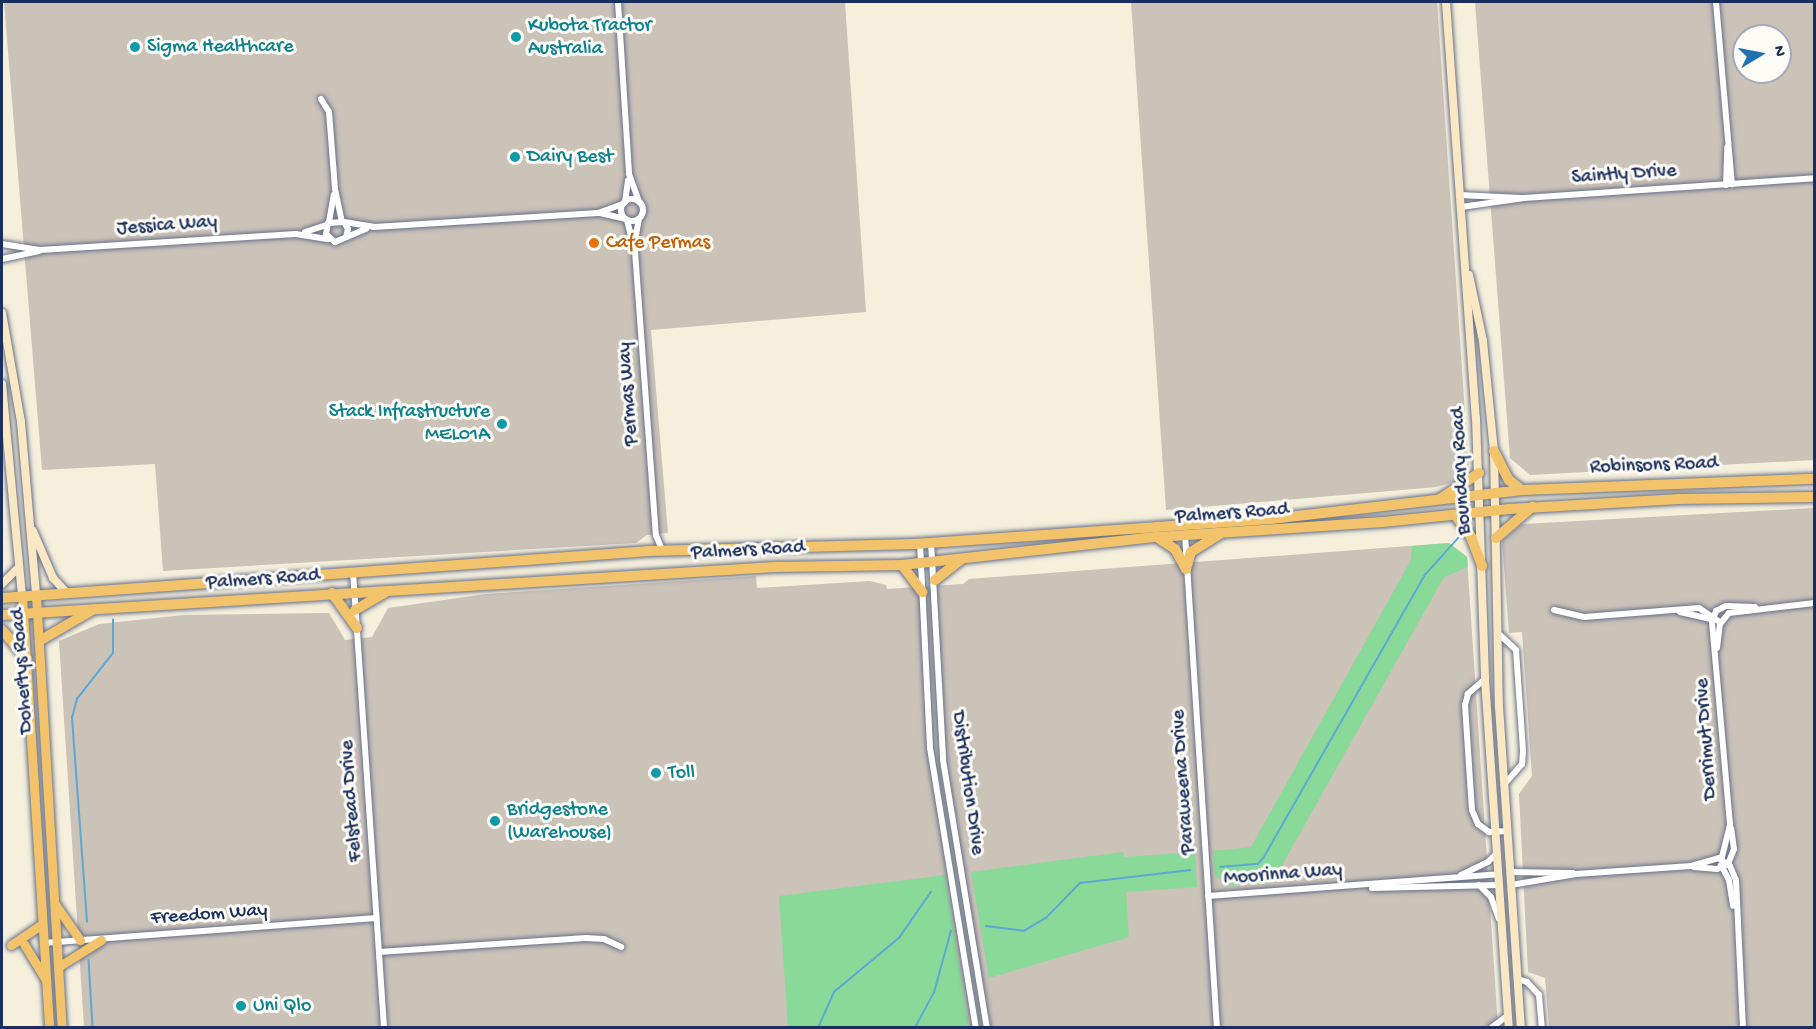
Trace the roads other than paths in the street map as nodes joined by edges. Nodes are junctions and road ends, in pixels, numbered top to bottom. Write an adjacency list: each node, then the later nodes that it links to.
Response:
1 (618, 2): 5 (street)
2 (1446, 2): 9 (main road, Boundary Road)
3 (1716, 2): 7 (street)
4 (321, 99): 8 (street)
5 (629, 174): 11 (street); 12 (street)
6 (1815, 178): 7 (street, Saintly Drive)
7 (1729, 184): 10 (street, Saintly Drive)
8 (335, 189): 17 (street); 18 (street)
9 (1460, 195): 10 (street, Saintly Drive); 13 (main road, Boundary Road)
10 (1524, 198): 13 (street, Saintly Drive)
11 (639, 202): 12 (street); 15 (street)
12 (624, 203): 14 (street); 16 (street)
13 (1461, 207): 27 (main road, Boundary Road)
14 (598, 213): 16 (street); 19 (street)
15 (640, 217): 16 (street); 25 (street, Permas Way)
16 (626, 219): 25 (street, Permas Way)
17 (343, 221): 18 (street); 19 (street); 21 (street)
18 (328, 224): 20 (street, Jessica Way); 22 (street)
19 (374, 228): 21 (street)
20 (296, 234): 22 (street, Jessica Way); 24 (street, Jessica Way)
21 (346, 237): 22 (street)
22 (329, 238)
23 (2, 244): 24 (street, Jessica Way)
24 (40, 250): 26 (street, Jessica Way)
25 (635, 251): 48 (street, Permas Way)
26 (2, 259)
27 (1465, 261): 29 (main road, Boundary Road); 30 (main road, Boundary Road)
28 (2, 313): 44 (main road, Dohertys Road)
29 (1479, 321): 30 (main road); 32 (main road, Boundary Road)
30 (1470, 336): 33 (main road, Boundary Road)
31 (2, 384): 59 (main road, Dohertys Road)
32 (1494, 451): 35 (highway); 36 (main road, Boundary Road)
33 (1479, 472): 37 (main road, Boundary Road); 39 (highway)
34 (1815, 479): 35 (highway, Robinsons Road)
35 (1522, 490): 36 (highway, Robinsons Road)
36 (1495, 493): 37 (highway, Palmers Road); 41 (main road, Boundary Road)
37 (1480, 495): 39 (highway, Palmers Road); 42 (main road, Boundary Road)
38 (1815, 497): 40 (highway, Robinsons Road)
39 (1437, 501): 45 (highway, Palmers Road)
40 (1532, 507): 41 (highway, Robinsons Road); 51 (highway)
41 (1495, 511): 42 (highway, Palmers Road); 51 (main road, Boundary Road)
42 (1480, 513): 43 (highway, Palmers Road); 58 (main road, Boundary Road)
43 (1456, 516): 47 (highway, Palmers Road); 58 (highway)
44 (29, 522): 65 (main road); 69 (main road, Dohertys Road)
45 (1190, 523): 46 (highway, Palmers Road); 49 (street, Paraweena Drive)
46 (1176, 524): 49 (street); 52 (highway, Palmers Road)
47 (1223, 532): 49 (highway, Palmers Road); 60 (highway)
48 (656, 535): 53 (street, Permas Way); 54 (street, Permas Way)
49 (1184, 535): 50 (highway, Palmers Road); 60 (street, Paraweena Drive)
50 (1157, 537): 55 (highway, Palmers Road); 60 (highway)
51 (1496, 538): 84 (main road, Boundary Road)
52 (925, 543): 54 (highway, Palmers Road); 56 (street, Distribution Drive); 56 (street, Distribution Drive)
53 (649, 550): 54 (highway, Palmers Road); 61 (highway, Palmers Road)
54 (662, 550)
55 (961, 560): 56 (highway, Palmers Road); 62 (highway)
56 (927, 563): 57 (highway, Palmers Road); 62 (street, Distribution Drive); 67 (street, Distribution Drive)
57 (902, 565): 64 (highway, Palmers Road); 67 (highway)
58 (1482, 566): 87 (main road, Boundary Road)
59 (19, 567): 63 (main road); 70 (main road, Dohertys Road)
60 (1186, 569): 114 (street, Paraweena Drive)
61 (353, 572): 65 (highway, Palmers Road); 66 (street, Felstead Drive)
62 (935, 579): 89 (street, Distribution Drive)
63 (2, 584)
64 (391, 590): 66 (highway, Palmers Road); 75 (highway)
65 (66, 592): 69 (highway, Palmers Road)
66 (354, 592): 68 (highway, Palmers Road); 75 (street, Felstead Drive)
67 (922, 592): 90 (street, Distribution Drive)
68 (332, 593): 74 (highway, Palmers Road); 82 (highway)
69 (36, 595): 70 (highway, Palmers Road); 77 (main road, Dohertys Road)
70 (22, 596): 71 (highway, Palmers Road); 78 (main road, Dohertys Road)
71 (2, 598)
72 (1815, 603): 73 (street)
73 (1755, 607): 80 (street); 81 (street)
74 (94, 609): 77 (highway, Palmers Road); 85 (highway)
75 (355, 610): 82 (street, Felstead Drive)
76 (1554, 610): 80 (street)
77 (38, 612): 78 (highway, Palmers Road); 85 (main road, Dohertys Road)
78 (23, 613): 79 (highway, Palmers Road); 88 (main road, Dohertys Road)
79 (2, 615)
80 (1713, 617): 81 (street); 86 (street, Derrimut Drive)
81 (1720, 622): 86 (street, Derrimut Drive)
82 (357, 628): 116 (street, Felstead Drive)
83 (2, 630): 88 (highway)
84 (1500, 635): 87 (main road); 96 (main road, Boundary Road); 96 (street)
85 (41, 640): 115 (main road, Dohertys Road)
86 (1717, 652): 97 (street, Derrimut Drive)
87 (1487, 658): 91 (main road, Boundary Road)
88 (27, 659): 117 (main road, Dohertys Road)
89 (939, 678): 90 (street); 93 (street, Distribution Drive)
90 (926, 679): 92 (street, Distribution Drive)
91 (1485, 679): 99 (main road, Boundary Road); 99 (street)
92 (927, 702): 93 (street); 95 (street, Distribution Drive)
93 (939, 702): 94 (street, Distribution Drive)
94 (941, 732): 95 (street); 102 (street, Distribution Drive)
95 (928, 733): 103 (street, Distribution Drive)
96 (1504, 786): 98 (main road, Boundary Road)
97 (1730, 824): 101 (street, Derrimut Drive); 105 (street, Derrimut Drive)
98 (1508, 831): 99 (street); 106 (main road, Boundary Road)
99 (1496, 833): 100 (main road, Boundary Road)
100 (1497, 853): 107 (main road, Boundary Road); 109 (street, Moorinna Way)
101 (1720, 859): 104 (street); 105 (street)
102 (962, 863): 103 (street); 130 (street, Distribution Drive)
103 (950, 866): 132 (street, Distribution Drive)
104 (1691, 866): 105 (street); 108 (street)
105 (1725, 866): 144 (street)
106 (1510, 872): 107 (main road); 108 (street); 112 (main road, Boundary Road)
107 (1498, 874): 109 (street, Moorinna Way); 111 (main road, Boundary Road)
108 (1576, 874): 112 (street)
109 (1454, 878): 113 (street, Moorinna Way)
110 (1478, 885): 111 (street, Moorinna Way); 113 (street, Moorinna Way); 118 (street)
111 (1499, 885): 112 (main road); 118 (main road, Boundary Road)
112 (1511, 885): 128 (main road, Boundary Road)
113 (1359, 887): 114 (street, Moorinna Way)
114 (1208, 896): 139 (street, Paraweena Drive)
115 (54, 902): 119 (main road); 121 (main road, Dohertys Road)
116 (376, 918): 120 (street, Freedom Way); 126 (street, Felstead Drive)
117 (42, 924): 122 (main road, Dohertys Road); 123 (main road)
118 (1502, 928): 131 (main road, Boundary Road)
119 (80, 940): 120 (street, Freedom Way); 121 (street, Freedom Way)
120 (101, 940): 127 (main road)
121 (56, 942): 122 (street, Freedom Way); 127 (main road, Dohertys Road)
122 (43, 943): 129 (main road, Dohertys Road)
123 (11, 945)
124 (24, 945): 129 (main road)
125 (621, 947): 126 (street)
126 (379, 952): 136 (street, Felstead Drive)
127 (58, 967): 135 (main road, Dohertys Road)
128 (1518, 979): 131 (main road); 142 (main road, Boundary Road); 143 (street)
129 (46, 980): 134 (main road, Dohertys Road)
130 (983, 994): 132 (street); 138 (street, Distribution Drive)
131 (1506, 994): 133 (main road, Boundary Road)
132 (972, 996): 137 (street, Distribution Drive)
133 (1508, 1015): 140 (street); 141 (main road, Boundary Road)
134 (49, 1028)
135 (62, 1028)
136 (384, 1028)
137 (976, 1028)
138 (987, 1028)
139 (1217, 1028)
140 (1491, 1028)
141 (1509, 1028)
142 (1521, 1028)
143 (1542, 1028)
144 (1743, 1028)

